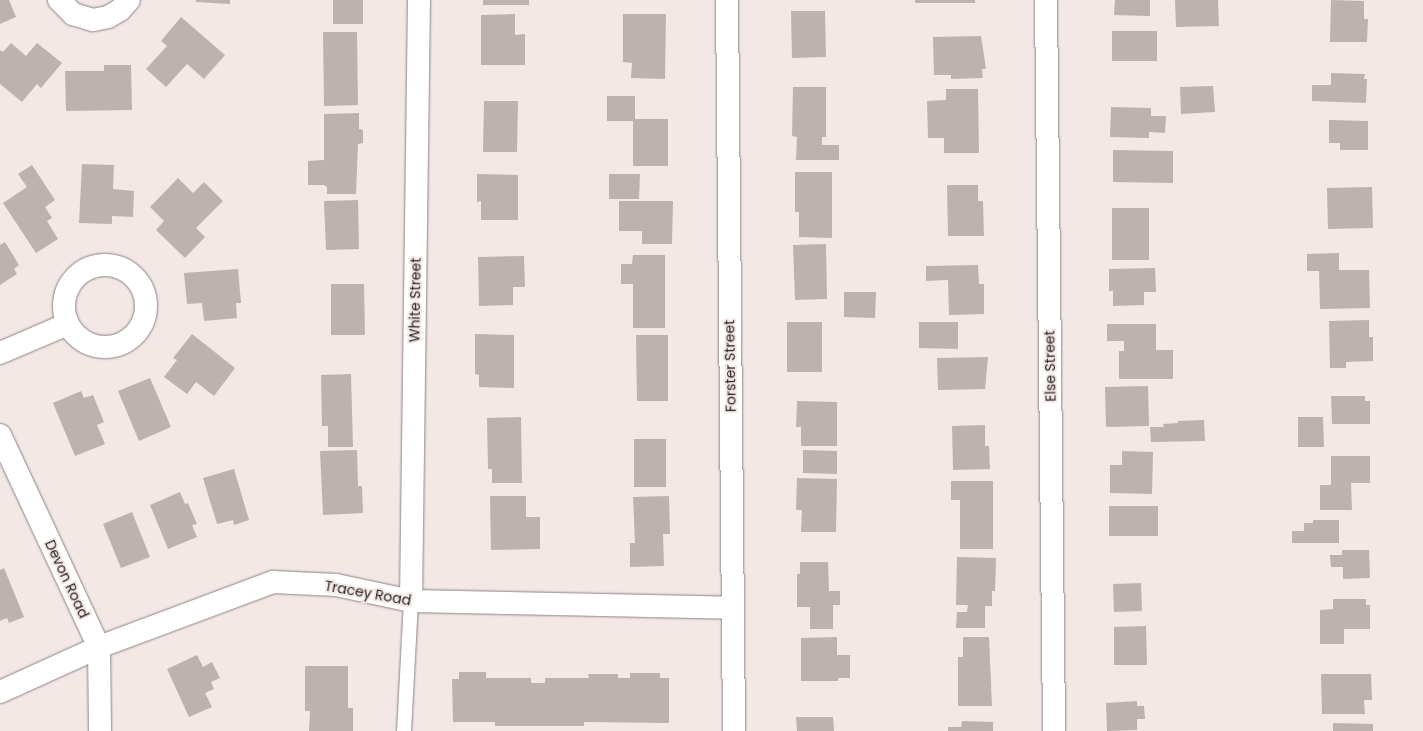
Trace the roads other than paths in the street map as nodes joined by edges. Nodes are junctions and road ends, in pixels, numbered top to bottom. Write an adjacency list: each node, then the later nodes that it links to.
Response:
1 (59, 0): 2 (street)
2 (129, 0)
3 (419, 0): 9 (street, White Street)
4 (727, 0): 10 (street, Forster Street)
5 (1046, 0): 16 (street, Else Street)
6 (68, 324): 7 (street)
7 (0, 353)
8 (0, 434): 11 (street, Devon Road)
9 (411, 601): 10 (street, Tracey Road); 11 (street, Tracey Road); 14 (lane)
10 (733, 608): 15 (street, Forster Street)
11 (99, 647): 12 (street, Tracey Road); 13 (street, Devon Road)
12 (0, 692)
13 (100, 731)
14 (404, 731)
15 (734, 731)
16 (1054, 731)

